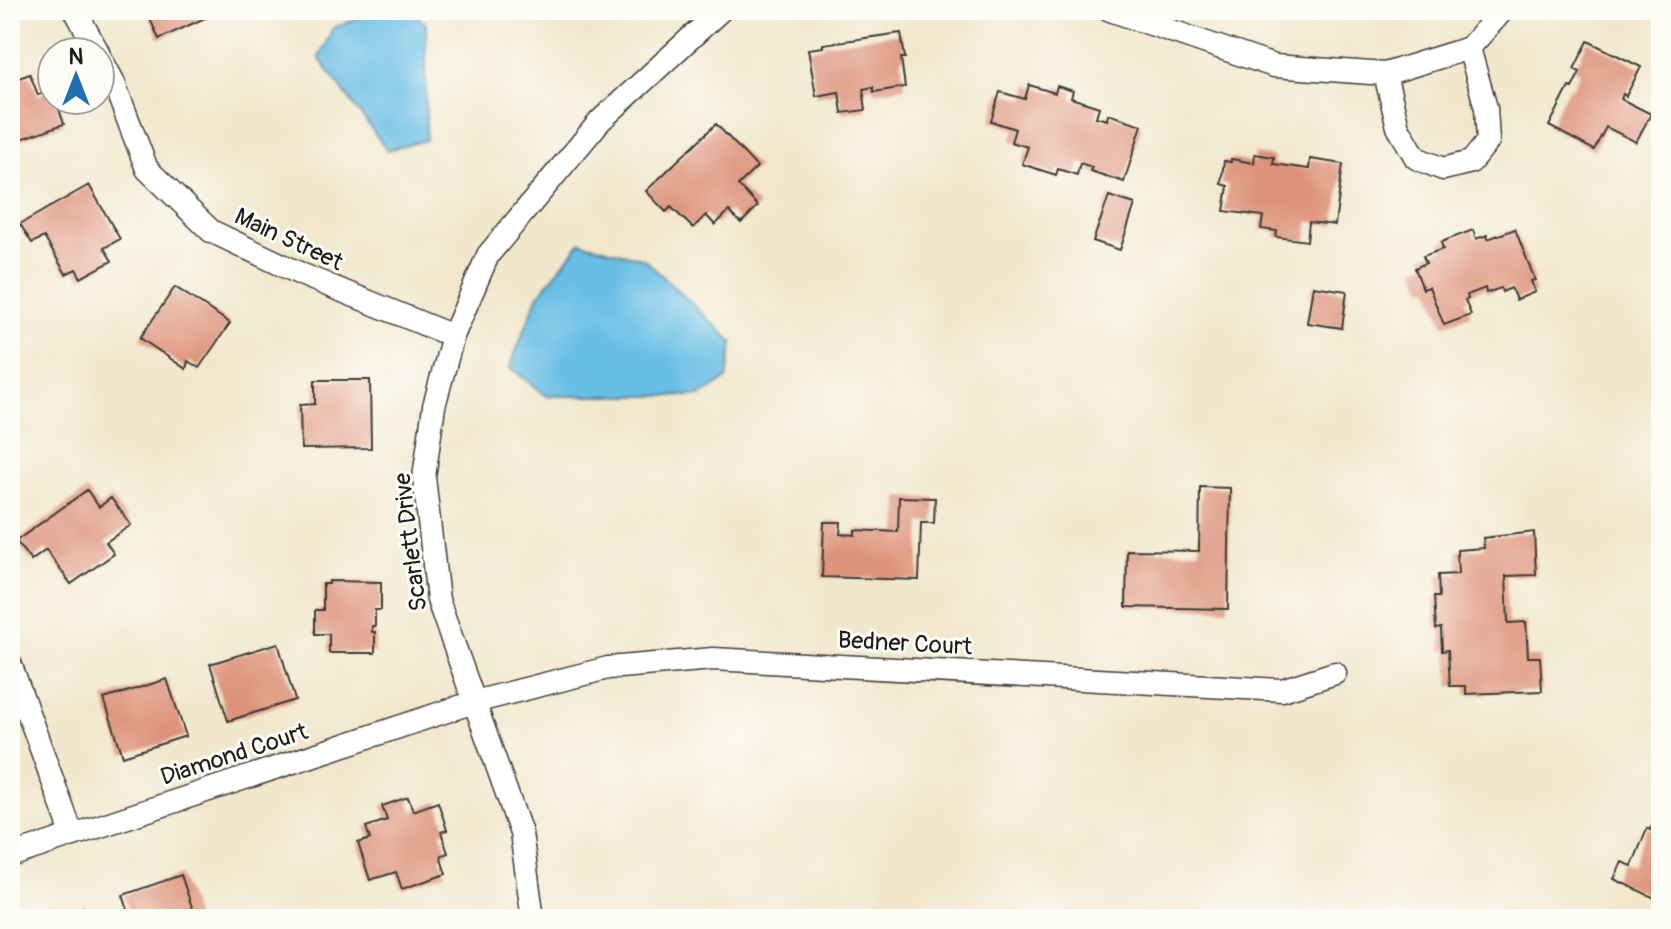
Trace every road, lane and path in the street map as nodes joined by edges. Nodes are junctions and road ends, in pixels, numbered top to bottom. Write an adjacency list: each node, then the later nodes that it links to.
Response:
1 (75, 10): 5 (street, Main Street)
2 (721, 10): 9 (street, Scarlett Drive)
3 (1110, 10): 7 (street)
4 (1503, 10): 6 (street)
5 (89, 36)
6 (1469, 48): 7 (street); 7 (street)
7 (1385, 74)
8 (116, 89): 9 (street, Main Street)
9 (453, 336): 12 (street, Scarlett Drive)
10 (10, 663): 13 (street)
11 (1335, 673): 12 (street, Bedner Court)
12 (474, 702): 13 (street, Diamond Court); 15 (street, Scarlett Drive)
13 (72, 834): 14 (street, Diamond Court)
14 (10, 856)
15 (533, 919)

